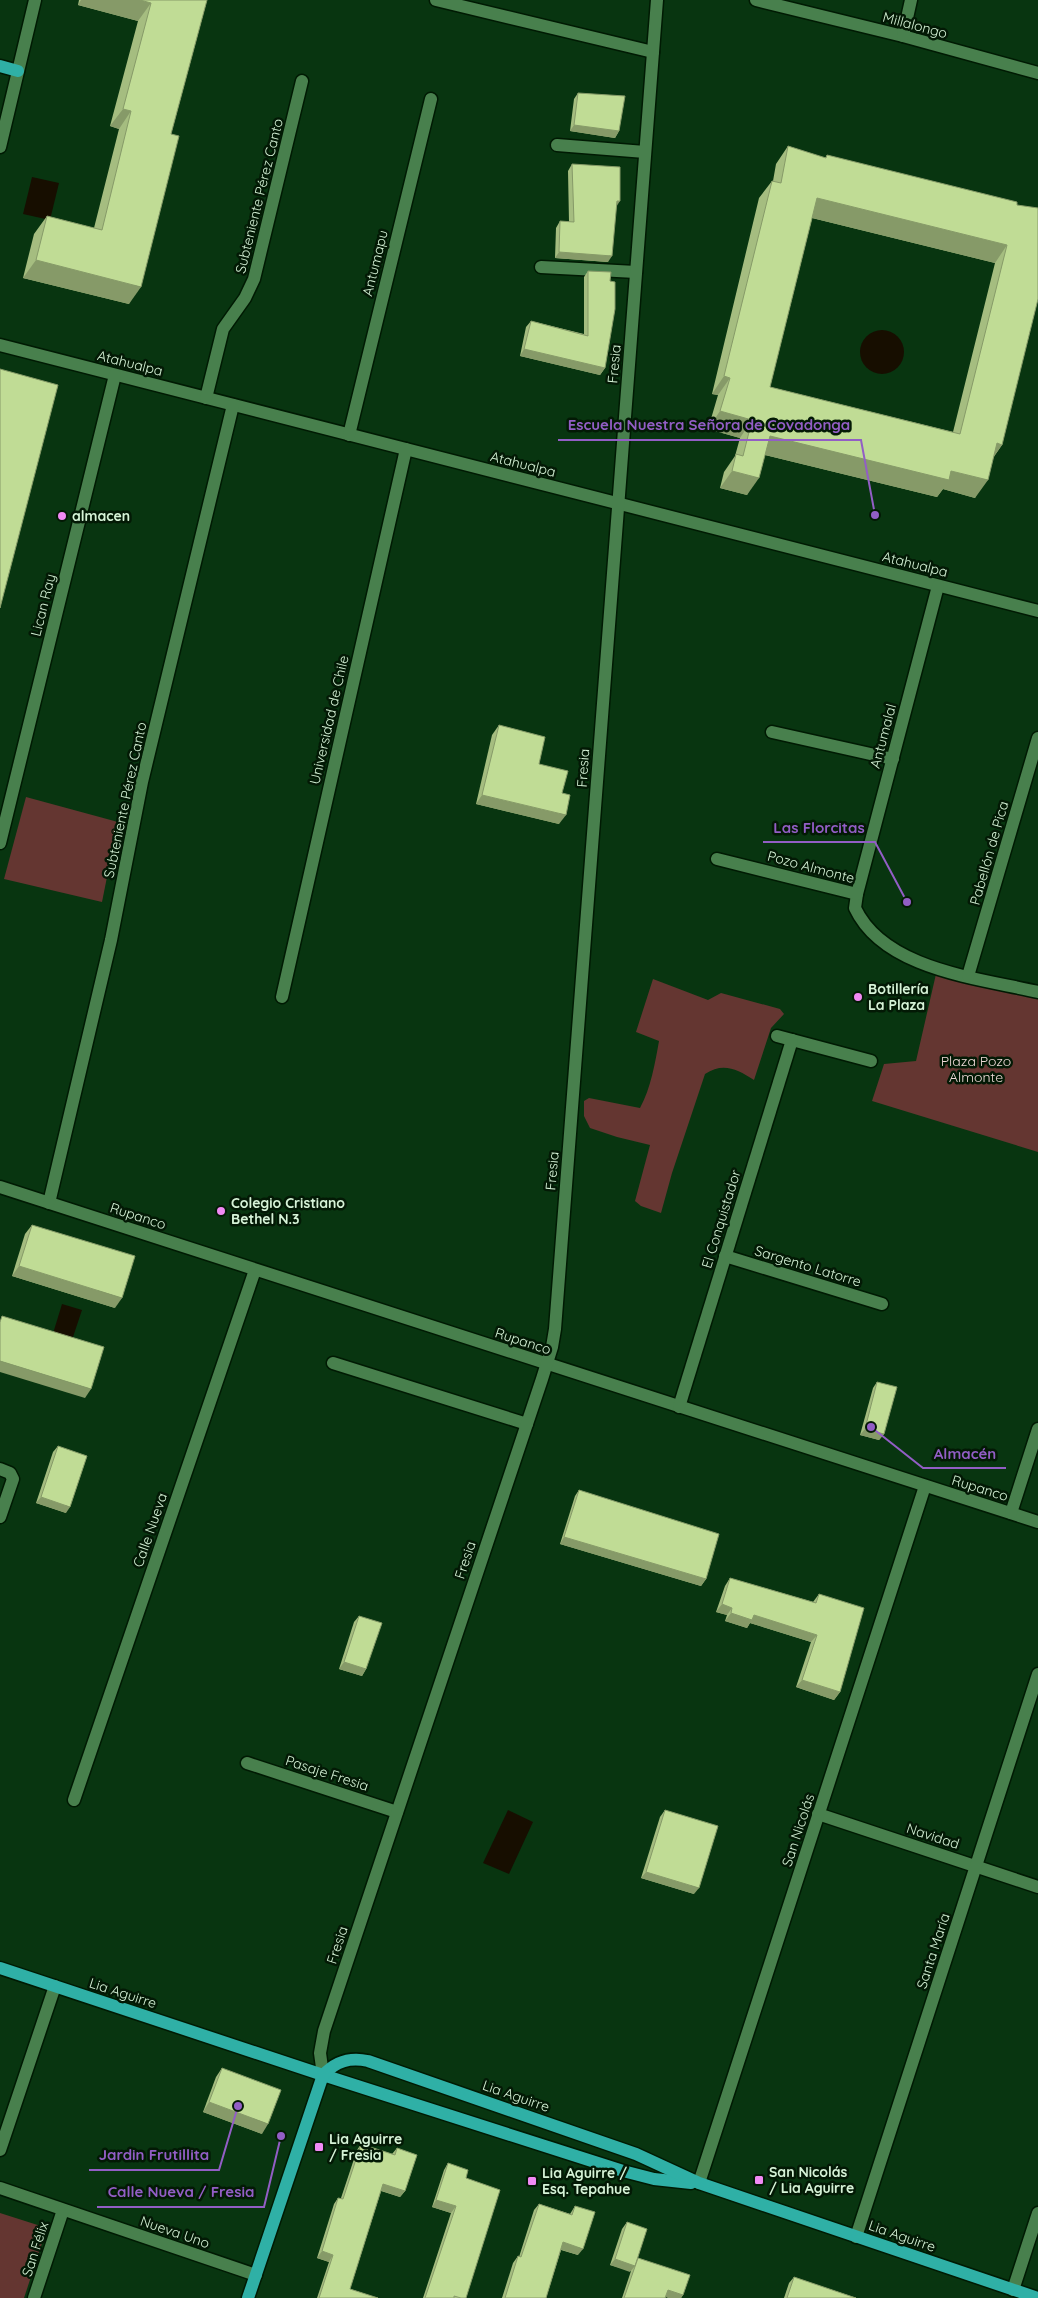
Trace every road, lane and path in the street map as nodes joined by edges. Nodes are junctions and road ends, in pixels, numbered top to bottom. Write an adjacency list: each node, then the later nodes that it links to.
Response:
1 (35, 0): 9 (street)
2 (436, 0): 7 (street)
3 (657, 0): 7 (street, Fresia)
4 (756, 0): 6 (street, Millalongo)
5 (911, 0): 6 (street)
6 (903, 36): 10 (street, Millalongo)
7 (653, 52): 15 (street, Fresia)
8 (0, 66): 9 (main road)
9 (18, 71): 14 (street)
10 (1038, 73)
11 (302, 81): 20 (street, Subteniente Pérez Canto)
12 (431, 99): 22 (street, Antumapu)
13 (557, 145): 15 (street)
14 (0, 147)
15 (645, 152): 17 (street, Fresia)
16 (541, 268): 17 (street)
17 (636, 272): 24 (street, Fresia)
18 (0, 345): 19 (street, Atahualpa)
19 (115, 375): 20 (street, Atahualpa); 30 (street, Lican Ray)
20 (206, 398): 21 (street, Atahualpa)
21 (233, 405): 22 (street, Atahualpa); 40 (street, Subteniente Pérez Canto)
22 (348, 434): 23 (street, Atahualpa)
23 (406, 449): 24 (street, Atahualpa); 35 (street, Universidad de Chile)
24 (618, 504): 25 (street, Atahualpa); 45 (street, Fresia)
25 (938, 586): 26 (street, Atahualpa); 29 (street, Antumalal)
26 (1038, 611)
27 (772, 732): 29 (street)
28 (1038, 738): 33 (street, Pabellón de Pica)
29 (893, 759): 32 (street, Antumalal)
30 (0, 843)
31 (717, 859): 32 (street, Pozo Almonte)
32 (857, 894): 33 (street, Pozo Almonte)
33 (968, 976): 34 (street, Pozo Almonte)
34 (1038, 992)
35 (282, 998)
36 (777, 1036): 37 (street)
37 (792, 1040): 38 (street); 41 (street, El Conquistador)
38 (871, 1061)
39 (0, 1187): 40 (street, Rupanco)
40 (49, 1203): 42 (street, Rupanco)
41 (726, 1256): 43 (street, Sargento Latorre); 46 (street, El Conquistador)
42 (255, 1270): 45 (street, Rupanco); 56 (street, Calle Nueva)
43 (882, 1304)
44 (333, 1363): 47 (street)
45 (546, 1365): 46 (street, Rupanco); 47 (street, Fresia)
46 (679, 1407): 50 (street, Rupanco)
47 (526, 1424): 57 (street, Fresia)
48 (1038, 1429): 51 (street)
49 (0, 1469): 52 (street)
50 (925, 1486): 51 (street, Rupanco); 58 (street, San Nicolás)
51 (1012, 1513): 53 (street, Rupanco)
52 (0, 1517)
53 (1038, 1522)
54 (1038, 1674): 59 (street, Santa María)
55 (247, 1763): 57 (street, Pasaje Fresia)
56 (74, 1800)
57 (397, 1812): 63 (street, Fresia)
58 (818, 1814): 59 (street, Navidad); 65 (street, San Nicolás)
59 (976, 1866): 60 (street, Navidad); 69 (street, Santa María)
60 (1038, 1886)
61 (0, 1968): 62 (main road, Lia Aguirre)
62 (55, 1986): 63 (main road, Lia Aguirre); 64 (street)
63 (323, 2075): 65 (main road, Lia Aguirre); 65 (main road, Lia Aguirre); 70 (main road, Fresia)
64 (0, 2150)
65 (699, 2183): 69 (main road, Lia Aguirre)
66 (0, 2188): 67 (street, Nueva Uno)
67 (63, 2210): 70 (street, Nueva Uno); 72 (street, San Félix)
68 (1038, 2213): 71 (street)
69 (856, 2236): 71 (main road, Lia Aguirre)
70 (256, 2275): 73 (main road, Fresia)
71 (1013, 2290): 74 (main road, Lia Aguirre)
72 (34, 2298)
73 (248, 2298)
74 (1038, 2298)

